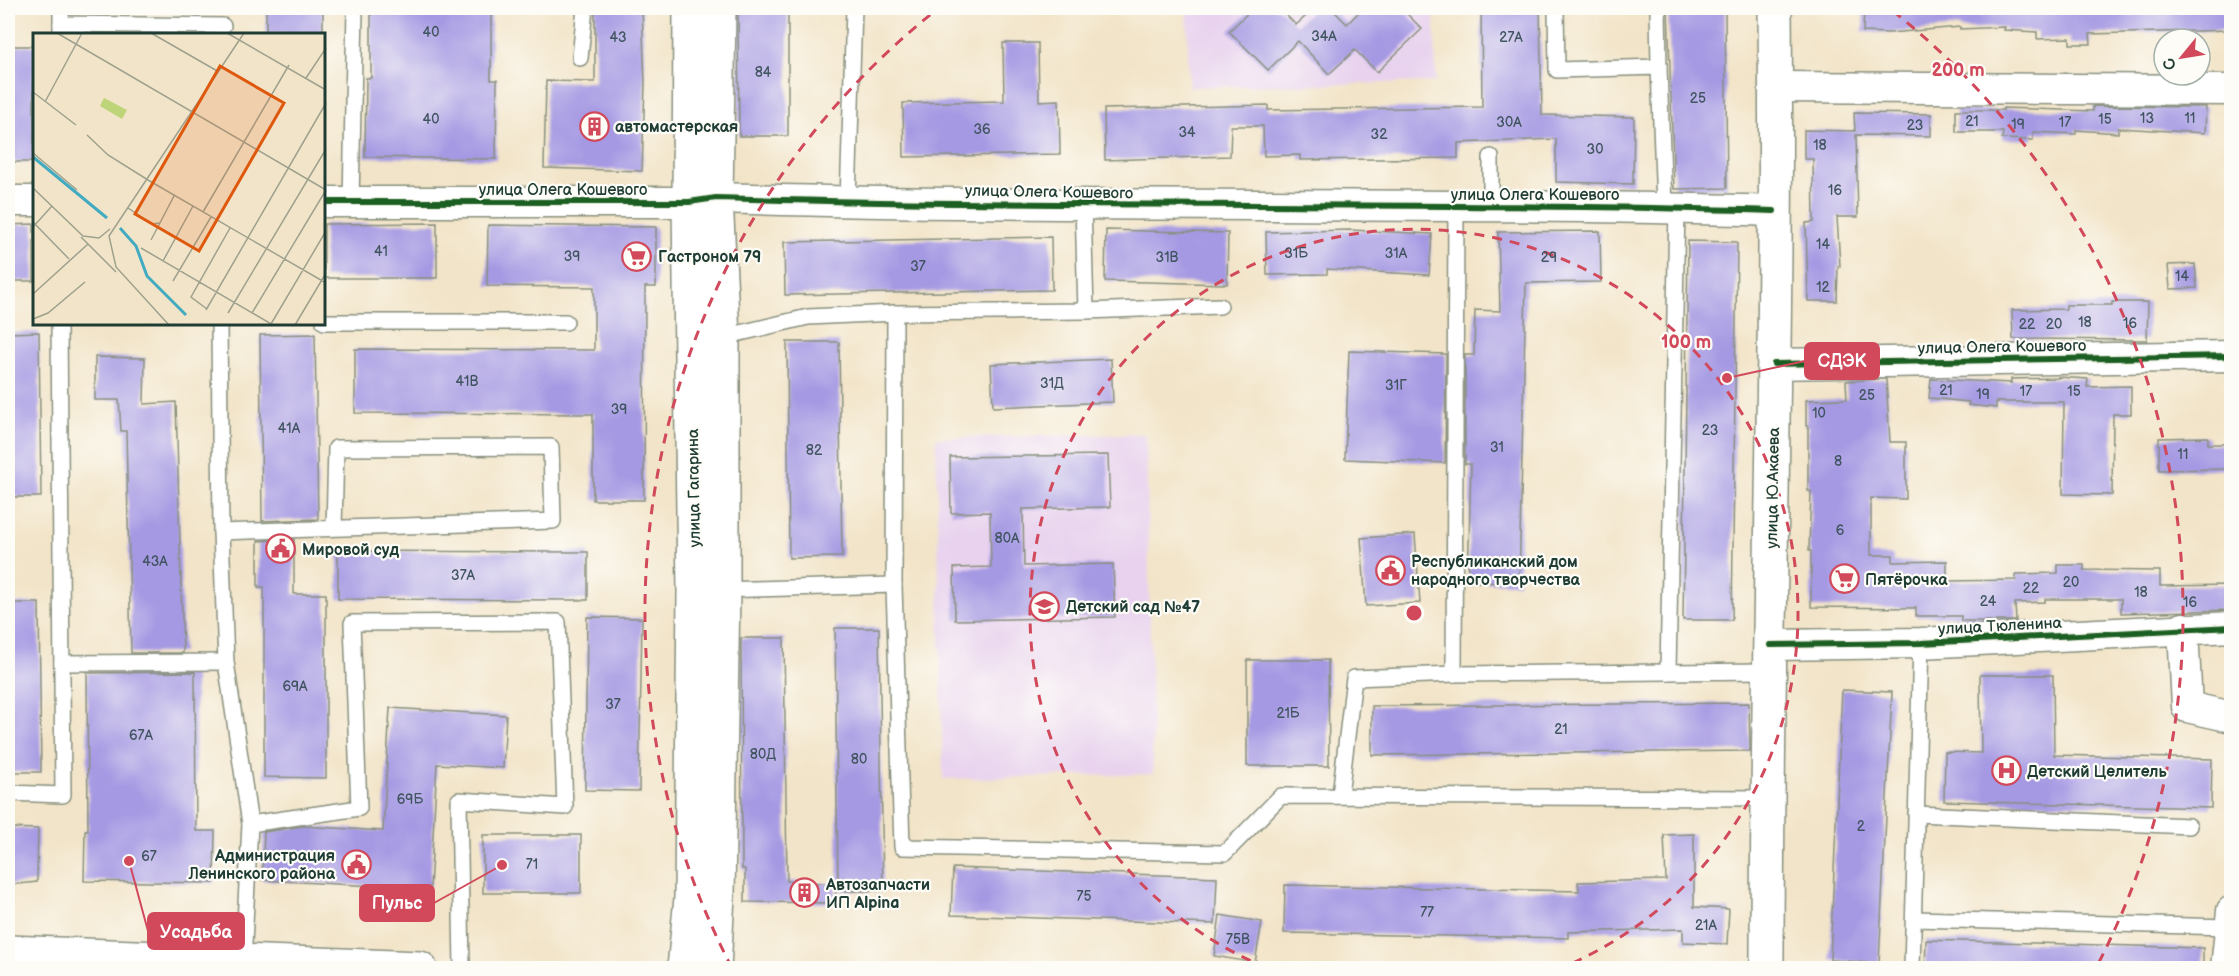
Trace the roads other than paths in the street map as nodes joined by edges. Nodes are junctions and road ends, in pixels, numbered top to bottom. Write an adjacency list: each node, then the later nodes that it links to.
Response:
1 (61, 8): 11 (lane)
2 (355, 8): 20 (lane)
3 (585, 8): 12 (lane)
4 (690, 8): 17 (main road, улица Гагарина)
5 (719, 8): 17 (main road, улица Гагарина)
6 (854, 8): 21 (lane)
7 (1556, 8): 13 (lane)
8 (1658, 8): 13 (lane)
9 (1775, 8): 14 (main road, улица Ю.Акаева)
10 (223, 26): 11 (lane)
11 (61, 29)
12 (580, 58)
13 (1659, 67): 25 (lane)
14 (1776, 87): 15 (street); 26 (main road, улица Ю.Акаева)
15 (2232, 90)
16 (1491, 157): 24 (lane)
17 (703, 200): 20 (street, улица Олега Кошевого); 21 (street, улица Олега Кошевого); 34 (main road, улица Гагарина); 35 (main road, улица Гагарина)
18 (8, 201): 19 (street)
19 (33, 201)
20 (338, 202)
21 (848, 202): 22 (street, улица Олега Кошевого)
22 (1083, 206): 23 (street, улица Олега Кошевого); 28 (lane)
23 (1456, 207): 24 (street, улица Олега Кошевого); 49 (lane)
24 (1491, 207): 25 (street, улица Олега Кошевого)
25 (1671, 208): 26 (street, улица Олега Кошевого); 48 (lane)
26 (1774, 211): 37 (main road, улица Ю.Акаева)
27 (1220, 306): 28 (lane)
28 (1086, 310): 29 (lane)
29 (895, 313): 34 (lane); 40 (lane)
30 (326, 322): 31 (lane)
31 (566, 322)
32 (59, 326): 47 (lane)
33 (219, 326): 39 (lane)
34 (723, 337): 35 (lane); 41 (main road, улица Гагарина)
35 (691, 348): 41 (main road, улица Гагарина)
36 (2232, 356): 37 (street, улица Олега Кошевого)
37 (1774, 364): 45 (main road, улица Ю.Акаева)
38 (334, 528): 38 (lane); 39 (lane)
39 (221, 532): 46 (lane)
40 (894, 585): 41 (lane); 52 (lane)
41 (709, 591): 64 (main road, улица Гагарина); 65 (main road, улица Гагарина)
42 (2232, 627): 43 (street, улица Тюленина)
43 (2183, 628): 44 (street, улица Тюленина); 50 (street)
44 (1921, 643): 45 (street, улица Тюленина); 54 (lane)
45 (1769, 658): 48 (lane); 53 (main road, улица Ю.Акаева)
46 (226, 662): 47 (lane); 55 (lane)
47 (62, 663): 51 (lane)
48 (1668, 672): 49 (lane)
49 (1454, 674): 52 (lane)
50 (2232, 717)
51 (8, 793)
52 (1340, 795): 53 (lane)
53 (1767, 798): 66 (main road, улица Ю.Акаева)
54 (1916, 814): 56 (lane); 57 (lane)
55 (250, 824): 61 (lane); 63 (lane)
56 (2189, 826)
57 (1914, 919): 58 (lane); 67 (lane)
58 (2230, 919): 68 (street)
59 (8, 952): 60 (main road)
60 (74, 962): 61 (main road)
61 (243, 966): 62 (main road)
62 (420, 969)
63 (462, 969)
64 (684, 969)
65 (714, 969)
66 (1767, 969)
67 (1912, 969)
68 (2226, 969)

